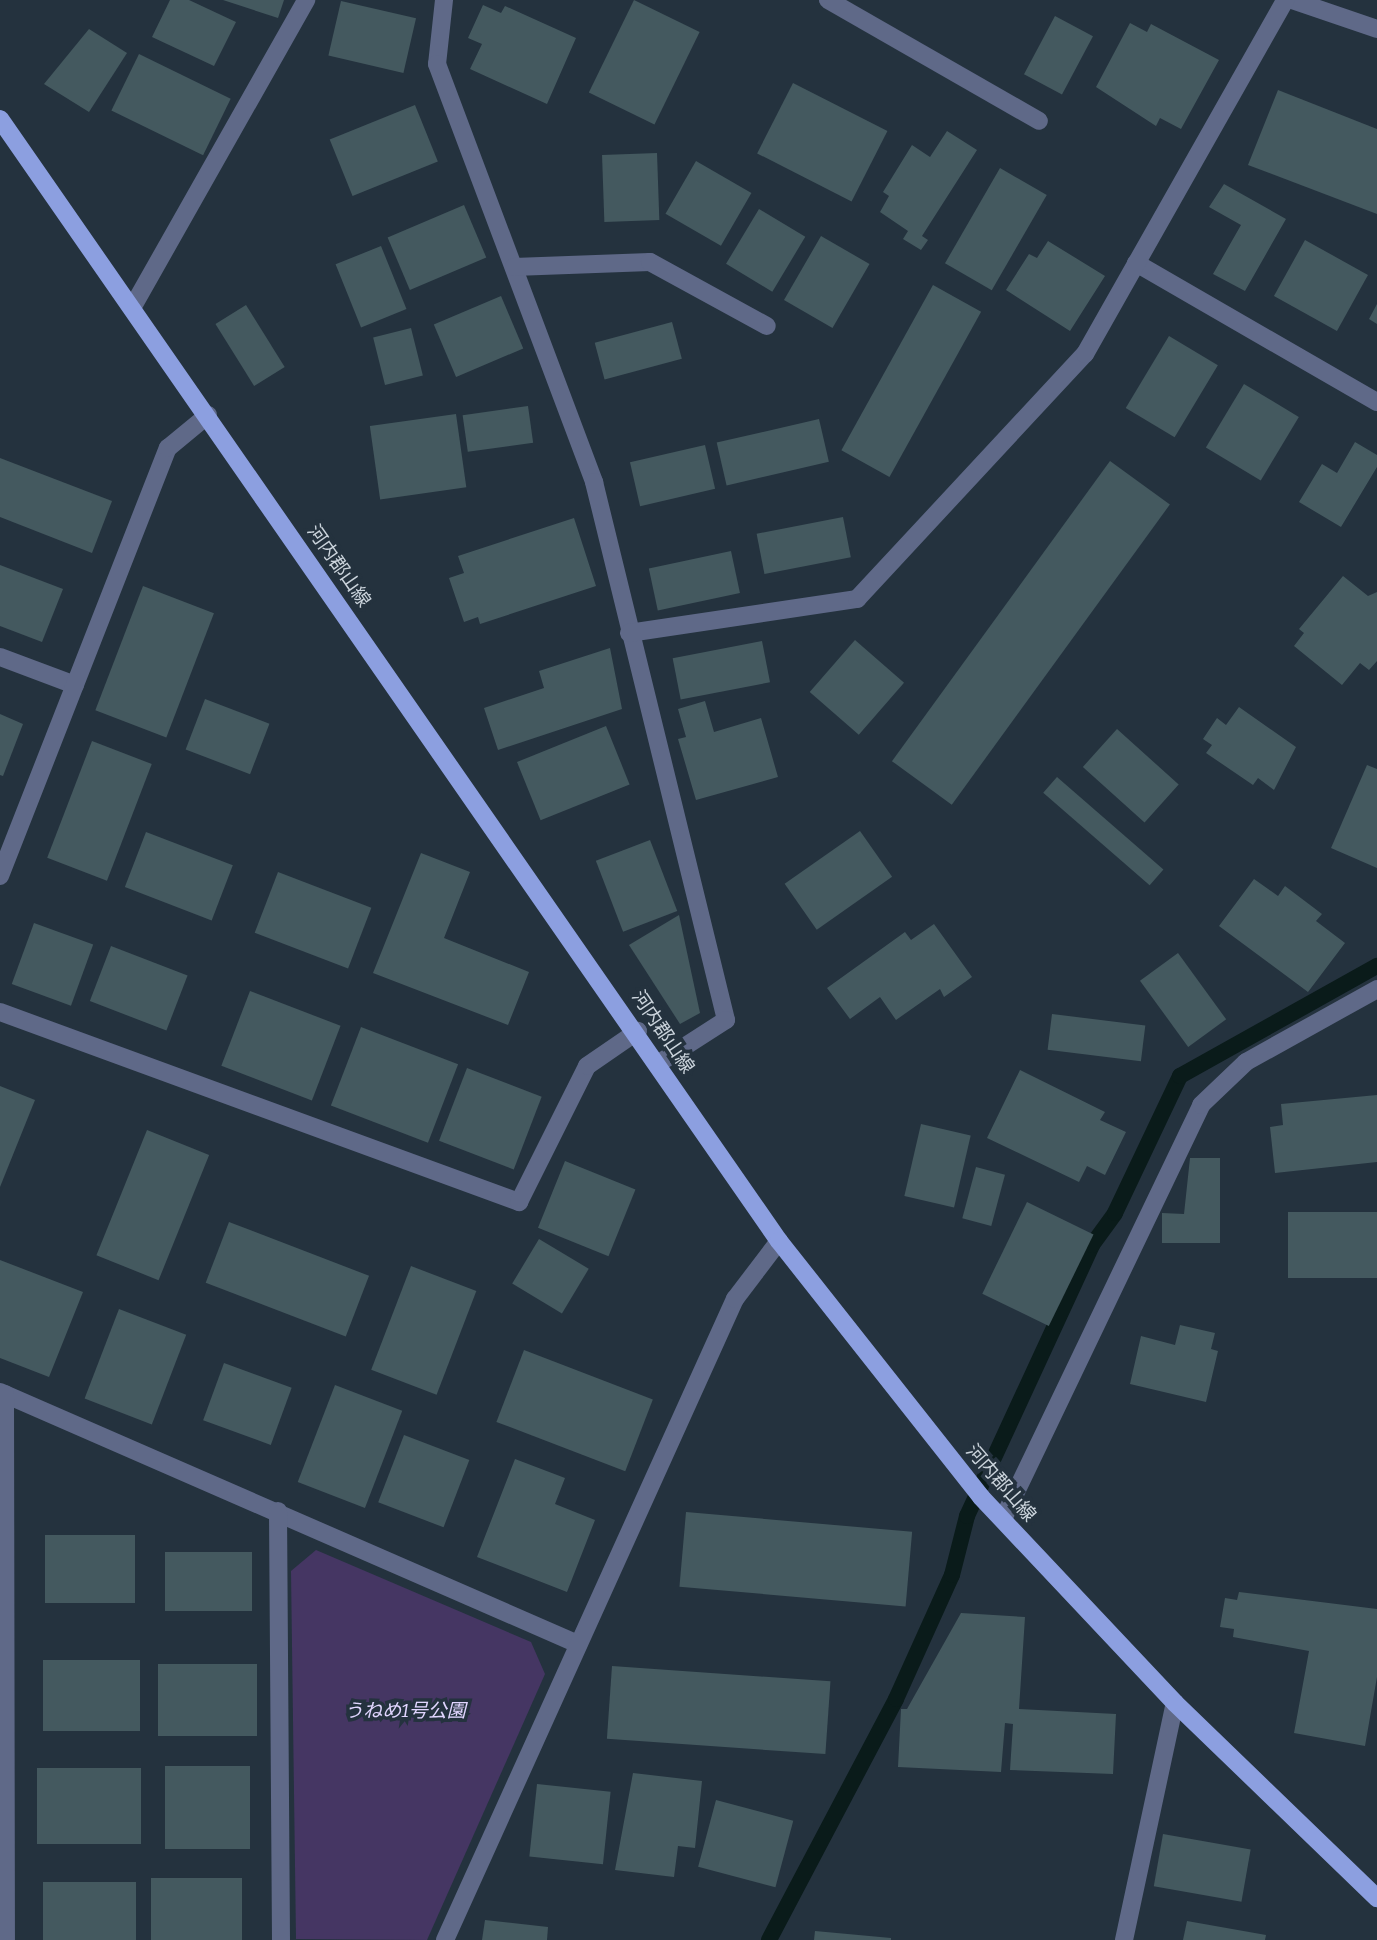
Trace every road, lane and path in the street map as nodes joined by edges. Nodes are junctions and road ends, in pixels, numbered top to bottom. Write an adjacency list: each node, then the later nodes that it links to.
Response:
1 (306, 0): 11 (street)
2 (444, 0): 10 (street)
3 (828, 0): 8 (street)
4 (1285, 0): 9 (street)
5 (1292, 0): 6 (street)
6 (1377, 30)
7 (0, 119): 11 (main road, 河内郡山線)
8 (1039, 121)
9 (1136, 263): 13 (street); 15 (street)
10 (514, 267): 12 (street); 15 (street)
11 (132, 308): 14 (main road, 河内郡山線)
12 (767, 326)
13 (1377, 402)
14 (208, 415): 17 (street); 21 (main road, 河内郡山線)
15 (629, 634): 22 (street)
16 (0, 657): 17 (street)
17 (75, 685): 18 (street)
18 (0, 876)
19 (1377, 989): 26 (street)
20 (0, 1012): 21 (street)
21 (638, 1031): 22 (main road, 河内郡山線)
22 (659, 1063): 23 (main road, 河内郡山線)
23 (779, 1241): 26 (main road, 河内郡山線); 28 (street)
24 (2, 1393): 25 (street); 27 (street)
25 (278, 1510): 28 (street); 32 (street)
26 (1003, 1519): 29 (main road, 河内郡山線)
27 (2, 1636): 31 (street)
28 (578, 1644): 33 (street)
29 (1175, 1703): 30 (main road, 河内郡山線); 34 (street)
30 (1377, 1898)
31 (6, 1940)
32 (281, 1940)
33 (445, 1940)
34 (1124, 1940)

